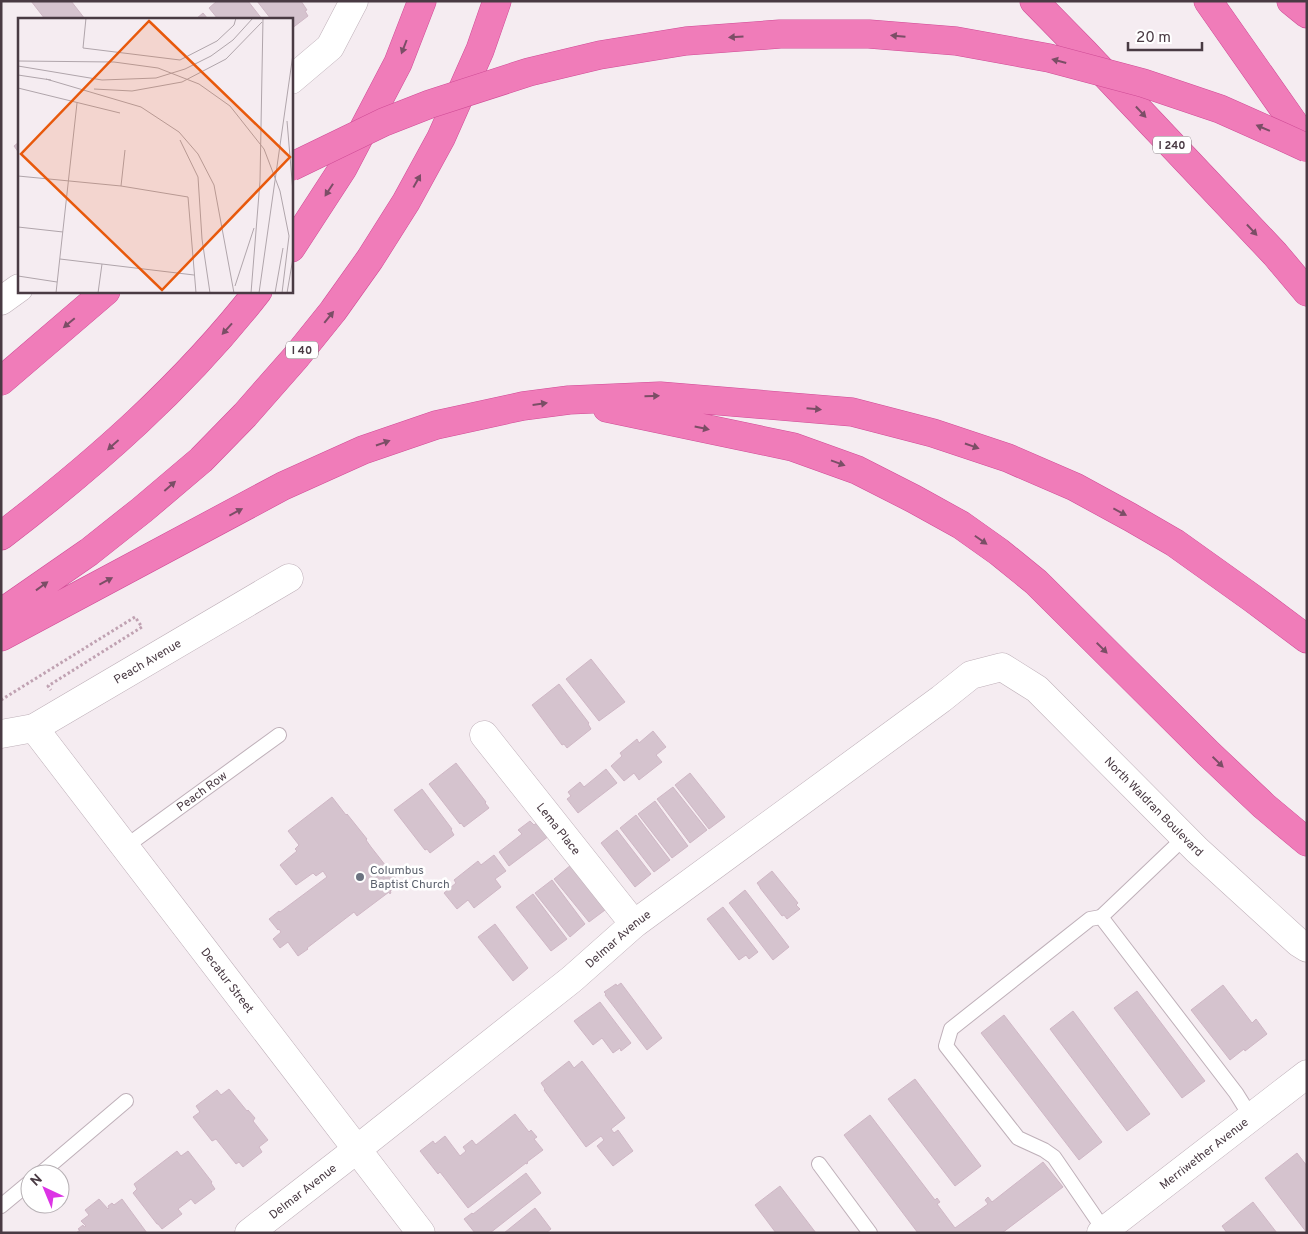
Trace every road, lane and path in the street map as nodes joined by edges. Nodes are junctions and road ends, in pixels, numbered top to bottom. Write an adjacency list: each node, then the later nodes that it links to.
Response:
1 (354, 1): 8 (street)
2 (422, 1): 12 (highway, one-way to 12)
3 (497, 1): 22 (highway, I 40, one-way to 3)
4 (1034, 1): 16 (highway, I 240, one-way to 16)
5 (1208, 1): 9 (highway)
6 (1291, 1): 7 (highway)
7 (1307, 14)
8 (292, 79)
9 (1307, 142)
10 (1307, 148): 11 (highway, one-way to 11, bridge)
11 (292, 167)
12 (292, 246)
13 (18, 289): 17 (street)
14 (105, 292): 18 (highway, one-way to 18)
15 (257, 292): 20 (highway, one-way to 20)
16 (1307, 292)
17 (1, 301)
18 (1, 381)
19 (569, 400): 23 (highway, one-way to 19); 24 (highway, one-way to 24); 33 (highway, one-way to 33)
20 (1, 536)
21 (289, 578): 27 (street, Peach Avenue)
22 (1, 613)
23 (1, 638)
24 (1307, 640)
25 (1002, 667): 32 (street, North Waldran Boulevard); 36 (street, Delmar Avenue)
26 (1, 700): 27 (path)
27 (65, 710): 28 (street, Peach Avenue)
28 (34, 728): 29 (street, Peach Avenue); 34 (street, Decatur Street)
29 (1, 734)
30 (484, 735): 36 (street, Lema Place)
31 (279, 736): 34 (lane, Peach Row)
32 (1184, 837): 35 (lane); 37 (street, North Waldran Boulevard)
33 (1307, 842)
34 (125, 847): 41 (street, Decatur Street)
35 (1102, 917): 40 (lane); 46 (lane)
36 (634, 924): 41 (street, Delmar Avenue)
37 (1307, 948)
38 (1307, 1074): 40 (street, Merriwether Avenue)
39 (126, 1101): 42 (lane)
40 (1251, 1117): 46 (street, Merriwether Avenue)
41 (356, 1150): 47 (street, Delmar Avenue); 48 (street, Decatur Street)
42 (52, 1164)
43 (819, 1164): 49 (lane)
44 (20, 1190): 45 (lane)
45 (1, 1206)
46 (1102, 1232)
47 (249, 1233)
48 (421, 1233)
49 (870, 1233)

